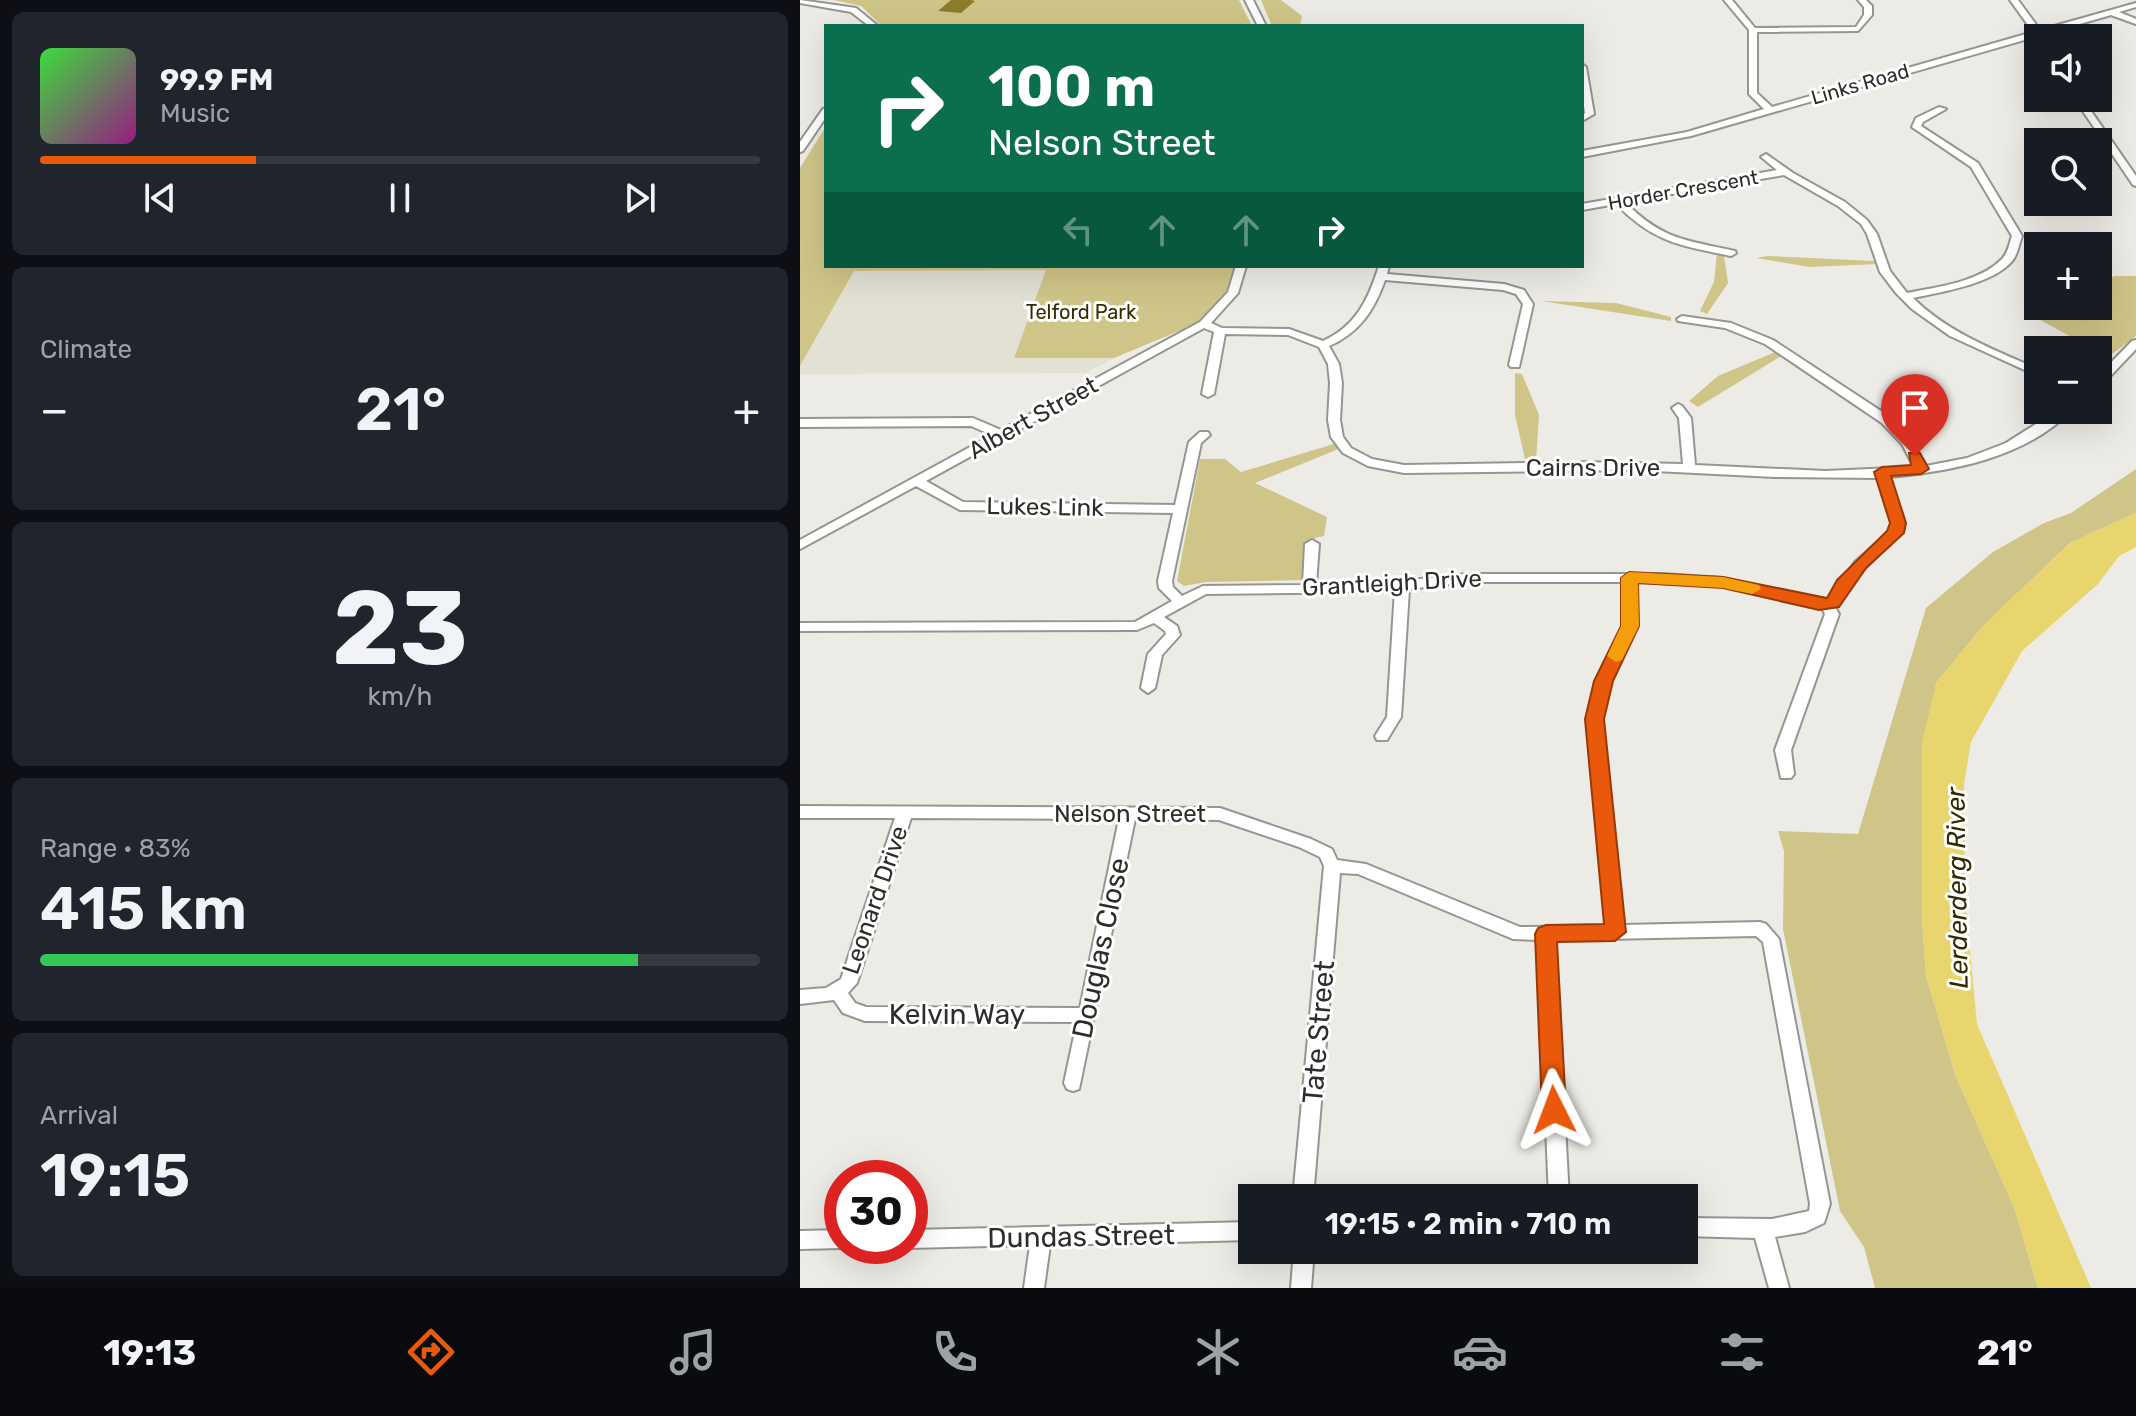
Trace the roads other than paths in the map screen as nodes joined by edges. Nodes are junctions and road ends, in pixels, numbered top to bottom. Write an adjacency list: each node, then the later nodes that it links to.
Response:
1 (1249, 0): 12 (street)
2 (1728, 0): 15 (street)
3 (1862, 0): 15 (street)
4 (2014, 0): 13 (street)
5 (800, 1): 6 (street)
6 (810, 2): 8 (street); 11 (street)
7 (2136, 5): 9 (street, Links Road)
8 (800, 8)
9 (2111, 12): 10 (street); 14 (street, Links Road)
10 (2136, 22)
11 (871, 24)
12 (1261, 24)
13 (2030, 24)
14 (2074, 24)
15 (1753, 30): 18 (street)
16 (2024, 40): 18 (street, Links Road)
17 (1584, 79): 22 (street)
18 (1769, 109): 24 (street, Links Road)
19 (1942, 109): 33 (street)
20 (2088, 112): 27 (street)
21 (824, 114): 23 (street)
22 (1584, 117)
23 (800, 149)
24 (1584, 154)
25 (1766, 157): 26 (street, Horder Crescent)
26 (1784, 172): 28 (street, Horder Crescent); 33 (street, Horder Crescent)
27 (2136, 183)
28 (1618, 201): 29 (street, Horder Crescent); 30 (street)
29 (1584, 207)
30 (1731, 253)
31 (1240, 268): 35 (street, Albert Street)
32 (1382, 272): 38 (street); 39 (street)
33 (1906, 296): 40 (street, Horder Crescent)
34 (1682, 319): 49 (street)
35 (1204, 324): 36 (street); 46 (street, Albert Street)
36 (1220, 331): 38 (street); 42 (street)
37 (2136, 343): 41 (street)
38 (1323, 345): 48 (street, Cairns Drive)
39 (1515, 365)
40 (2024, 367)
41 (2112, 368)
42 (1208, 394)
43 (1678, 408): 48 (street)
44 (800, 423): 46 (street)
45 (2044, 424): 49 (street, Cairns Drive)
46 (1002, 435): 51 (street, Albert Street)
47 (1204, 435): 52 (street)
48 (1689, 468): 50 (street, Cairns Drive)
49 (1921, 469): 50 (street, Cairns Drive)
50 (1882, 472): 59 (street)
51 (916, 481): 52 (street, Lukes Link); 54 (street, Albert Street)
52 (1180, 509): 58 (street)
53 (1312, 544): 57 (street)
54 (800, 545)
55 (1629, 578): 56 (street, Grantleigh Drive); 59 (street, Grantleigh Drive); 69 (street)
56 (1402, 586): 57 (street, Grantleigh Drive); 63 (street)
57 (1309, 588): 58 (street, Grantleigh Drive)
58 (1180, 602): 60 (street, Grantleigh Drive)
59 (1827, 603): 64 (street)
60 (1157, 618): 61 (street, Grantleigh Drive); 62 (street)
61 (800, 627)
62 (1148, 688)
63 (1382, 736)
64 (1786, 774)
65 (800, 812): 66 (street, Nelson Street)
66 (905, 813): 67 (street, Nelson Street); 71 (street, Leonard Drive)
67 (1128, 814): 68 (street, Nelson Street); 73 (street, Douglas Close)
68 (1332, 866): 70 (street, Nelson Street); 75 (street, Tate Street)
69 (1615, 932): 70 (street, Nelson Street); 78 (street, Nelson Street)
70 (1546, 934): 76 (street)
71 (838, 992): 72 (street, Leonard Drive); 73 (street, Kelvin Way)
72 (800, 997)
73 (1085, 1015): 74 (street, Douglas Close)
74 (1073, 1083)
75 (1304, 1184)
76 (1558, 1184)
77 (1698, 1227): 78 (street)
78 (1762, 1227): 87 (street)
79 (1238, 1232): 82 (street, Dundas Street)
80 (824, 1239): 83 (street)
81 (928, 1239): 82 (street, Dundas Street)
82 (1041, 1239): 85 (street)
83 (800, 1240)
84 (1303, 1264): 86 (street)
85 (1034, 1288)
86 (1301, 1288)
87 (1779, 1288)

